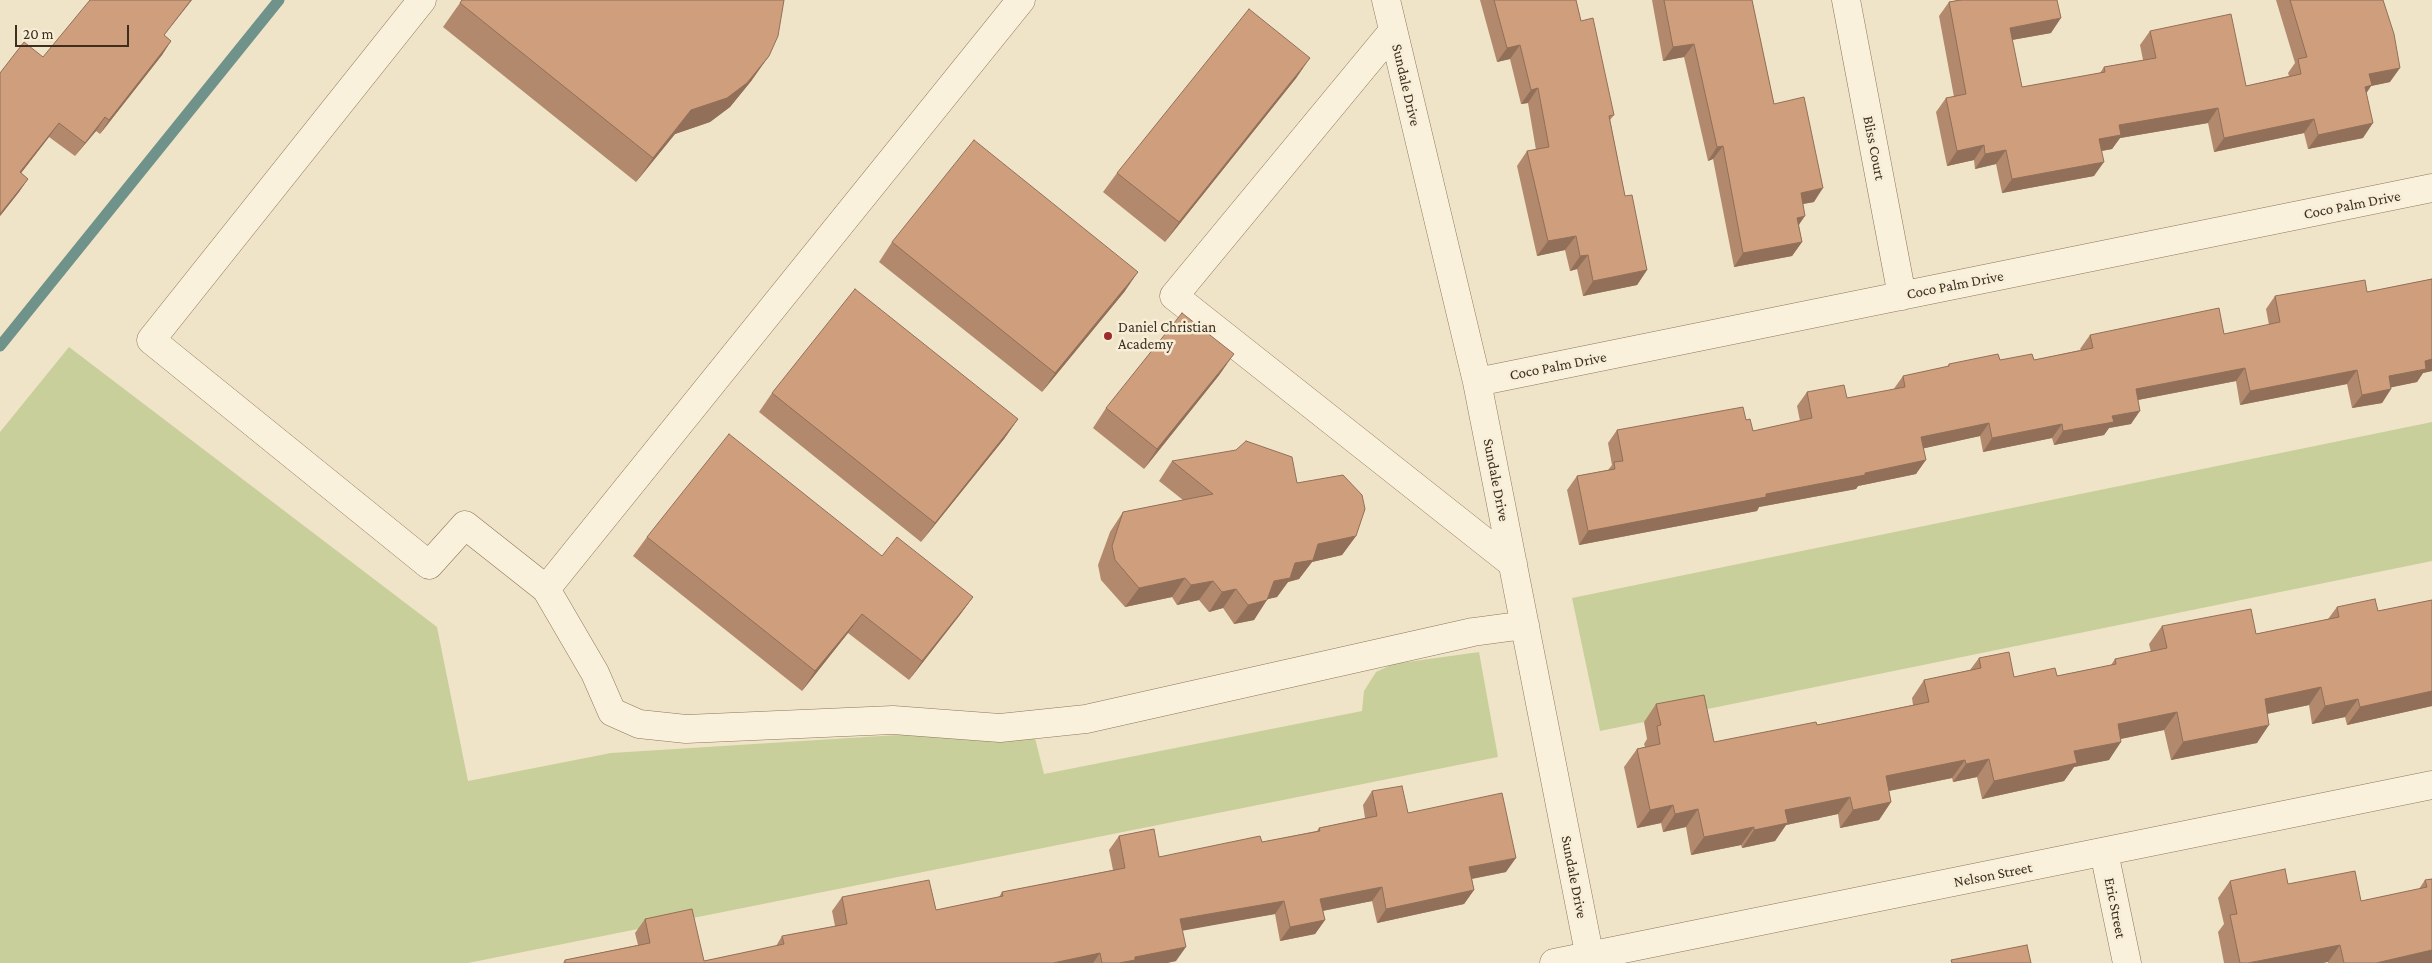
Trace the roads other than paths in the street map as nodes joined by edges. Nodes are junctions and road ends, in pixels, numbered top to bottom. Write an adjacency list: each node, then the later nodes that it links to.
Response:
1 (422, 0): 10 (street)
2 (1021, 0): 10 (street)
3 (1386, 0): 5 (street, Sundale Drive)
4 (1846, 0): 7 (street, Bliss Court)
5 (1393, 31): 8 (street, Sundale Drive); 9 (street)
6 (2432, 188): 7 (street, Coco Palm Drive)
7 (1902, 296): 8 (street, Coco Palm Drive)
8 (1477, 382): 9 (street, Sundale Drive)
9 (1513, 564): 11 (street, Sundale Drive)
10 (546, 589): 11 (street)
11 (1525, 625): 14 (street, Sundale Drive)
12 (2432, 784): 13 (street, Nelson Street)
13 (2104, 852): 14 (street, Nelson Street); 16 (street, Eric Street)
14 (1591, 959): 15 (street, Nelson Street)
15 (1554, 963)
16 (2127, 963)

